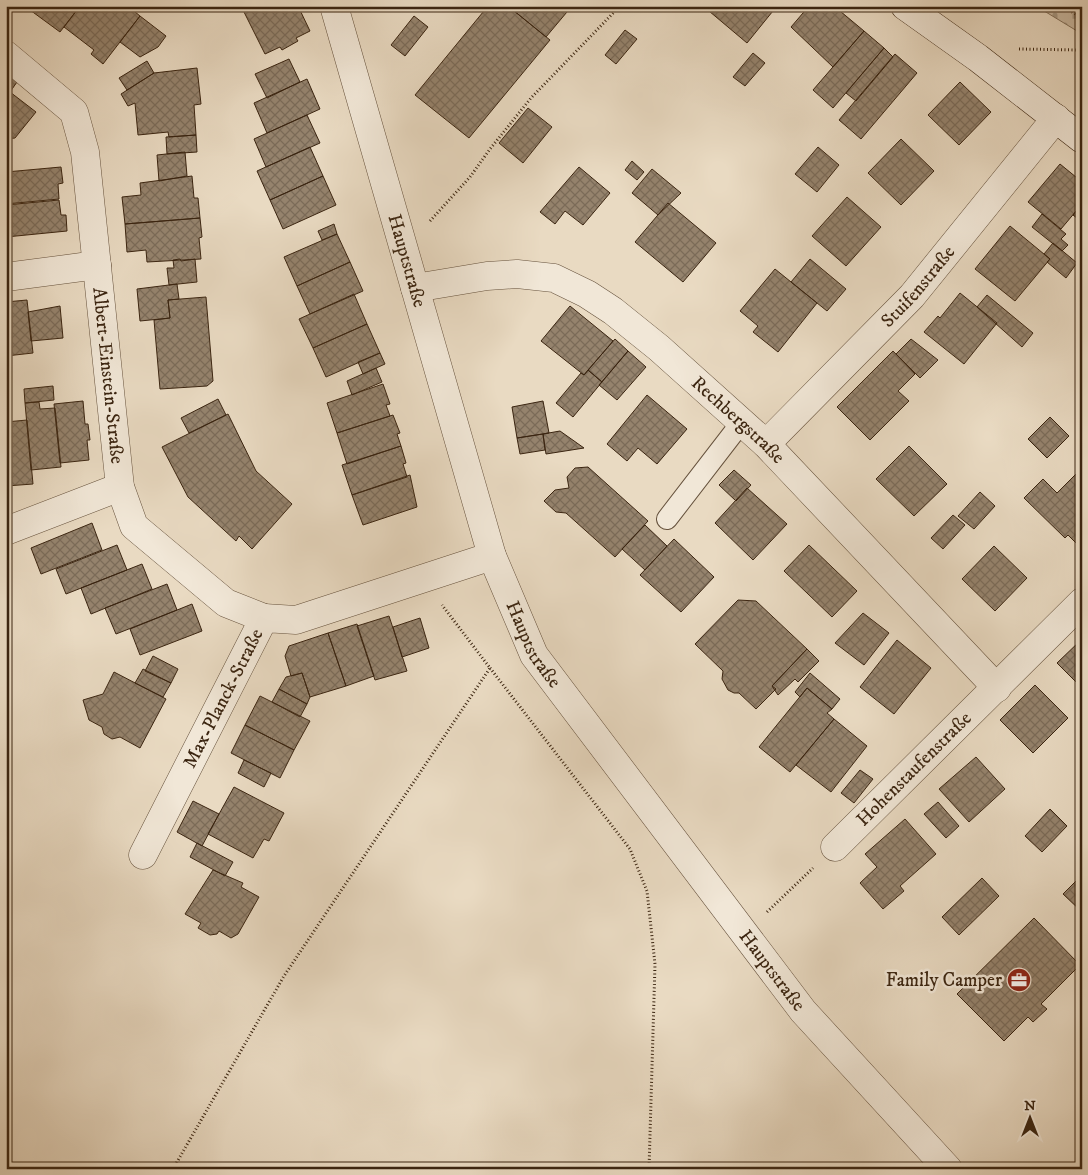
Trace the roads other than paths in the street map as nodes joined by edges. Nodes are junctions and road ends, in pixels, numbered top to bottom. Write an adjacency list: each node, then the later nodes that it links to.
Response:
1 (334, 6): 8 (street, Hauptstraße)
2 (912, 8): 4 (street)
3 (6, 55): 6 (street, Albert-Einstein-Straße)
4 (1056, 118): 5 (street); 10 (street, Stuifenstraße)
5 (1082, 139)
6 (97, 265): 7 (street, Albert-Einstein-Straße); 11 (street, Albert-Einstein-Straße)
7 (6, 277)
8 (415, 288): 9 (street, Rechbergstraße); 14 (street, Hauptstraße)
9 (740, 423): 10 (street, Rechbergstraße); 12 (lane)
10 (766, 444): 17 (street, Rechbergstraße)
11 (120, 487): 13 (street, Albert-Einstein-Straße); 16 (street, Albert-Einstein-Straße)
12 (667, 519)
13 (6, 531)
14 (492, 556): 16 (street, Max-Planck-Straße); 20 (street, Hauptstraße)
15 (1082, 602): 17 (street, Hohenstaufenstraße)
16 (264, 618): 19 (street, Max-Planck-Straße)
17 (997, 688): 18 (street, Hohenstaufenstraße)
18 (835, 847)
19 (143, 855)
20 (948, 1169)

